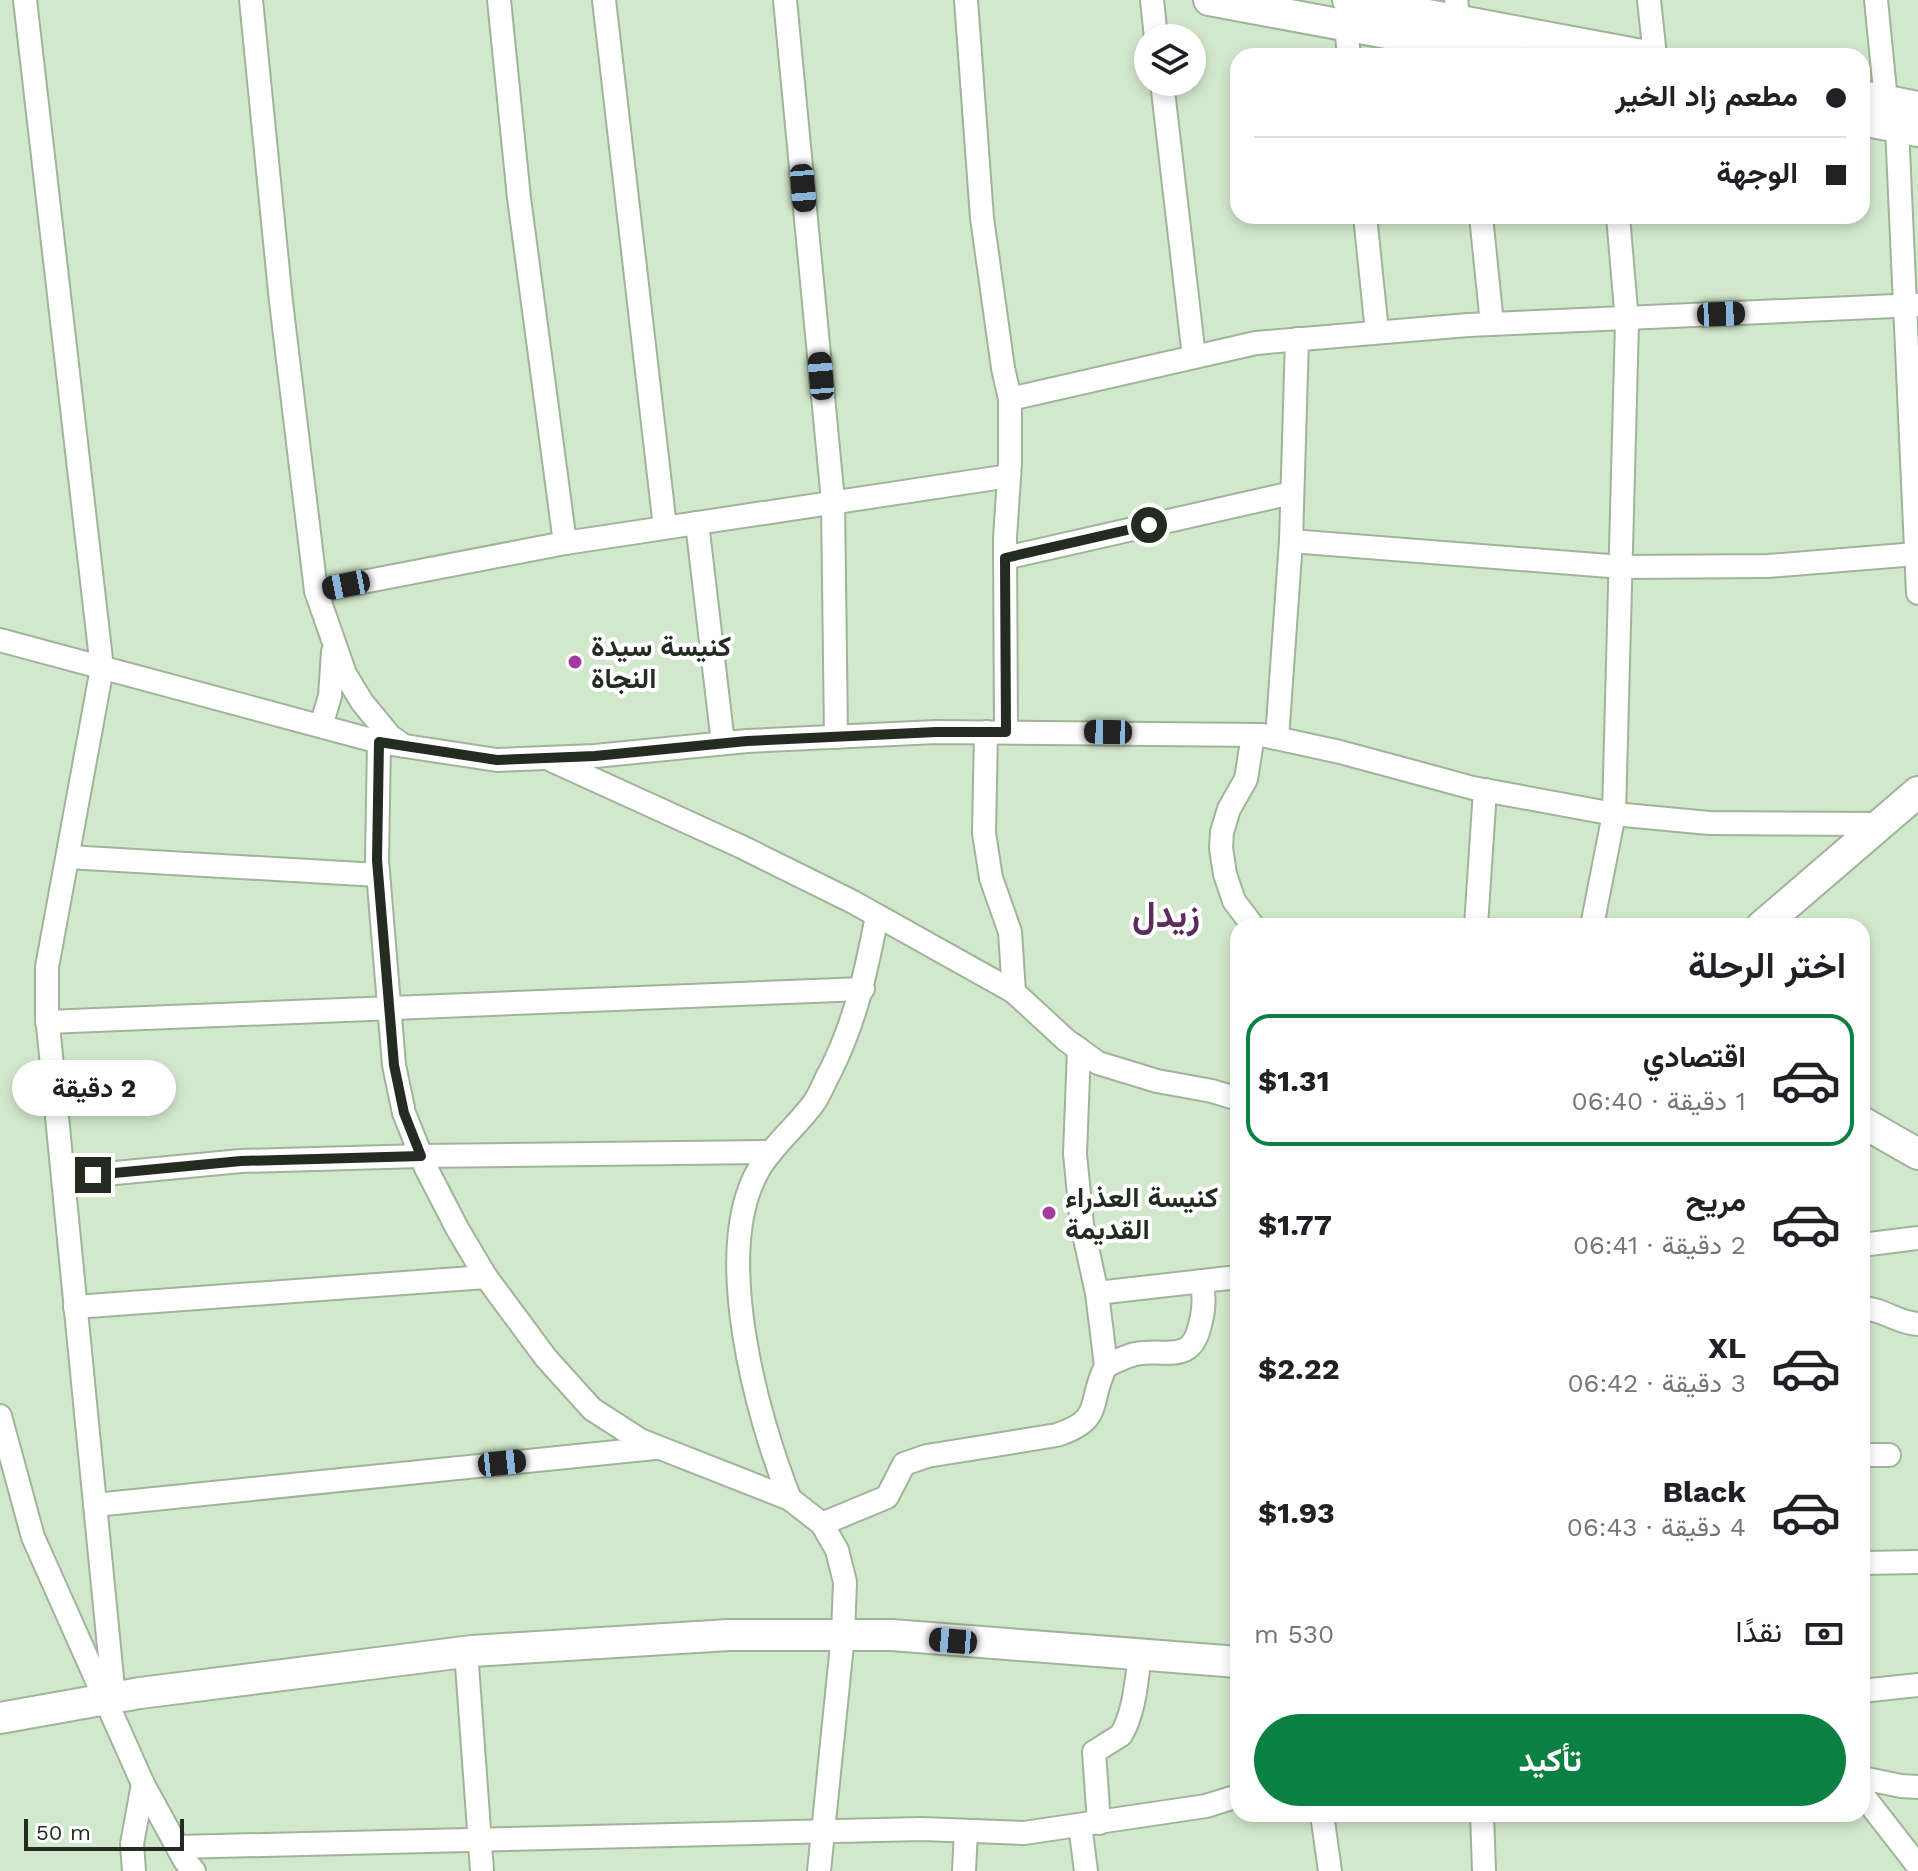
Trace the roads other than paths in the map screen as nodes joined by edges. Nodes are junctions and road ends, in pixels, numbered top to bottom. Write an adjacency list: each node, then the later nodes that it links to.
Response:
1 (25, 0): 45 (street)
2 (251, 0): 41 (street)
3 (499, 0): 37 (street)
4 (604, 0): 35 (street)
5 (785, 0): 33 (street)
6 (966, 0): 30 (street)
7 (1152, 0): 12 (street)
8 (1209, 0): 11 (street)
9 (1649, 0): 17 (street)
10 (1876, 0): 19 (street)
11 (1347, 13): 13 (street); 14 (street)
12 (1155, 24)
13 (1461, 31): 15 (street); 16 (street)
14 (1349, 48)
15 (1494, 48)
16 (1587, 48)
17 (1654, 48)
18 (1164, 96): 29 (street)
19 (1896, 112): 20 (street); 24 (street)
20 (1870, 118)
21 (1366, 224): 27 (street)
22 (1482, 224): 26 (street)
23 (1619, 224): 25 (street)
24 (1911, 305): 25 (street); 38 (street)
25 (1627, 317): 26 (street); 40 (street)
26 (1492, 324): 27 (street)
27 (1377, 332): 28 (street)
28 (1297, 339): 29 (street); 32 (street)
29 (1194, 357): 30 (street)
30 (1010, 399): 31 (street)
31 (1009, 476): 33 (street); 39 (street)
32 (1292, 493): 36 (street); 39 (street)
33 (833, 501): 34 (street); 49 (street)
34 (697, 523): 35 (street); 52 (street)
35 (665, 527): 37 (street)
36 (1291, 541): 40 (street); 50 (street)
37 (565, 543): 41 (street)
38 (1916, 554): 40 (street); 42 (street)
39 (1005, 558): 47 (street)
40 (1622, 567): 57 (street)
41 (316, 591): 43 (street)
42 (1918, 593)
43 (333, 638): 46 (street); 53 (street)
44 (0, 640): 45 (street)
45 (102, 668): 46 (street); 59 (street)
46 (321, 726): 51 (street)
47 (996, 732): 48 (street); 49 (street); 69 (street)
48 (1253, 735): 50 (street); 63 (street)
49 (836, 737): 52 (street)
50 (1277, 738): 55 (street)
51 (379, 742): 53 (street); 60 (street)
52 (723, 743): 54 (street)
53 (404, 746): 54 (street)
54 (546, 758): 62 (street)
55 (1485, 790): 57 (street); 64 (street)
56 (1918, 792): 58 (street)
57 (1614, 814): 58 (street); 61 (street)
58 (1883, 824): 67 (street)
59 (68, 857): 60 (street); 71 (street)
60 (378, 875): 70 (street)
61 (1597, 896): 65 (street); 66 (street)
62 (877, 916): 68 (street); 69 (street)
63 (1247, 918)
64 (1477, 918)
65 (1593, 918)
66 (1604, 918)
67 (1771, 918)
68 (863, 989): 70 (street); 75 (street)
69 (1014, 992): 72 (street)
70 (389, 1008): 71 (street); 77 (street)
71 (47, 1022): 78 (street)
72 (1079, 1049): 73 (street); 84 (street)
73 (1230, 1097)
74 (1870, 1127): 76 (street)
75 (771, 1152): 77 (street); 93 (street)
76 (1918, 1154)
77 (421, 1156): 78 (street); 81 (street)
78 (63, 1178): 85 (street)
79 (1918, 1238): 80 (street)
80 (1870, 1244)
81 (486, 1277): 85 (street); 90 (street)
82 (1230, 1278): 83 (street)
83 (1201, 1281): 84 (street); 88 (street)
84 (1097, 1293): 88 (street)
85 (75, 1307): 94 (street)
86 (1870, 1309): 87 (street)
87 (1918, 1324)
88 (1106, 1366): 95 (street)
89 (0, 1416): 104 (street)
90 (659, 1447): 93 (street); 94 (street)
91 (1870, 1455): 92 (street)
92 (1889, 1455)
93 (790, 1499): 95 (street)
94 (95, 1505): 104 (street)
95 (822, 1524): 98 (street)
96 (1918, 1562): 97 (street)
97 (1870, 1563)
98 (843, 1635): 99 (street); 100 (street); 115 (street)
99 (466, 1651): 104 (street); 116 (street)
100 (1140, 1656): 101 (street); 113 (street)
101 (1230, 1662)
102 (1918, 1685): 103 (street)
103 (1870, 1690)
104 (109, 1699): 105 (street); 107 (street)
105 (0, 1718)
106 (1870, 1780): 108 (street)
107 (143, 1784): 117 (street); 119 (street)
108 (1918, 1787)
109 (1230, 1798): 113 (street)
110 (1870, 1804): 118 (street)
111 (1323, 1822): 125 (street)
112 (1482, 1822): 126 (street)
113 (1090, 1824): 114 (street); 124 (street)
114 (966, 1831): 115 (street); 123 (street)
115 (823, 1832): 116 (street); 122 (street)
116 (479, 1840): 117 (street); 121 (street)
117 (178, 1847): 120 (street)
118 (1918, 1866)
119 (134, 1871)
120 (194, 1871)
121 (482, 1871)
122 (819, 1871)
123 (964, 1871)
124 (1086, 1871)
125 (1330, 1871)
126 (1484, 1871)

